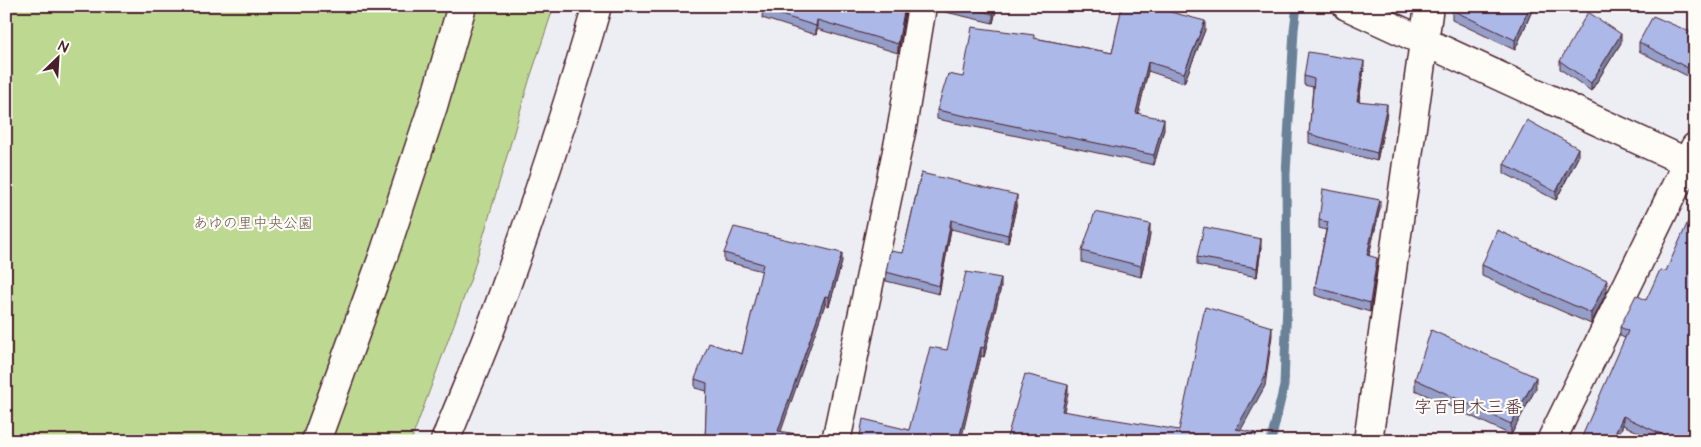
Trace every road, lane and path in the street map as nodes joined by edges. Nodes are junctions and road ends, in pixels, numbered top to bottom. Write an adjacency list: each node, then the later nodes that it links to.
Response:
1 (462, 6): 8 (street)
2 (597, 6): 9 (street)
3 (922, 6): 10 (street)
4 (1347, 6): 6 (street)
5 (1428, 6): 6 (street)
6 (1424, 41): 7 (street); 11 (street)
7 (1692, 159): 12 (street)
8 (316, 441)
9 (445, 441)
10 (836, 441)
11 (1368, 441)
12 (1551, 441)

